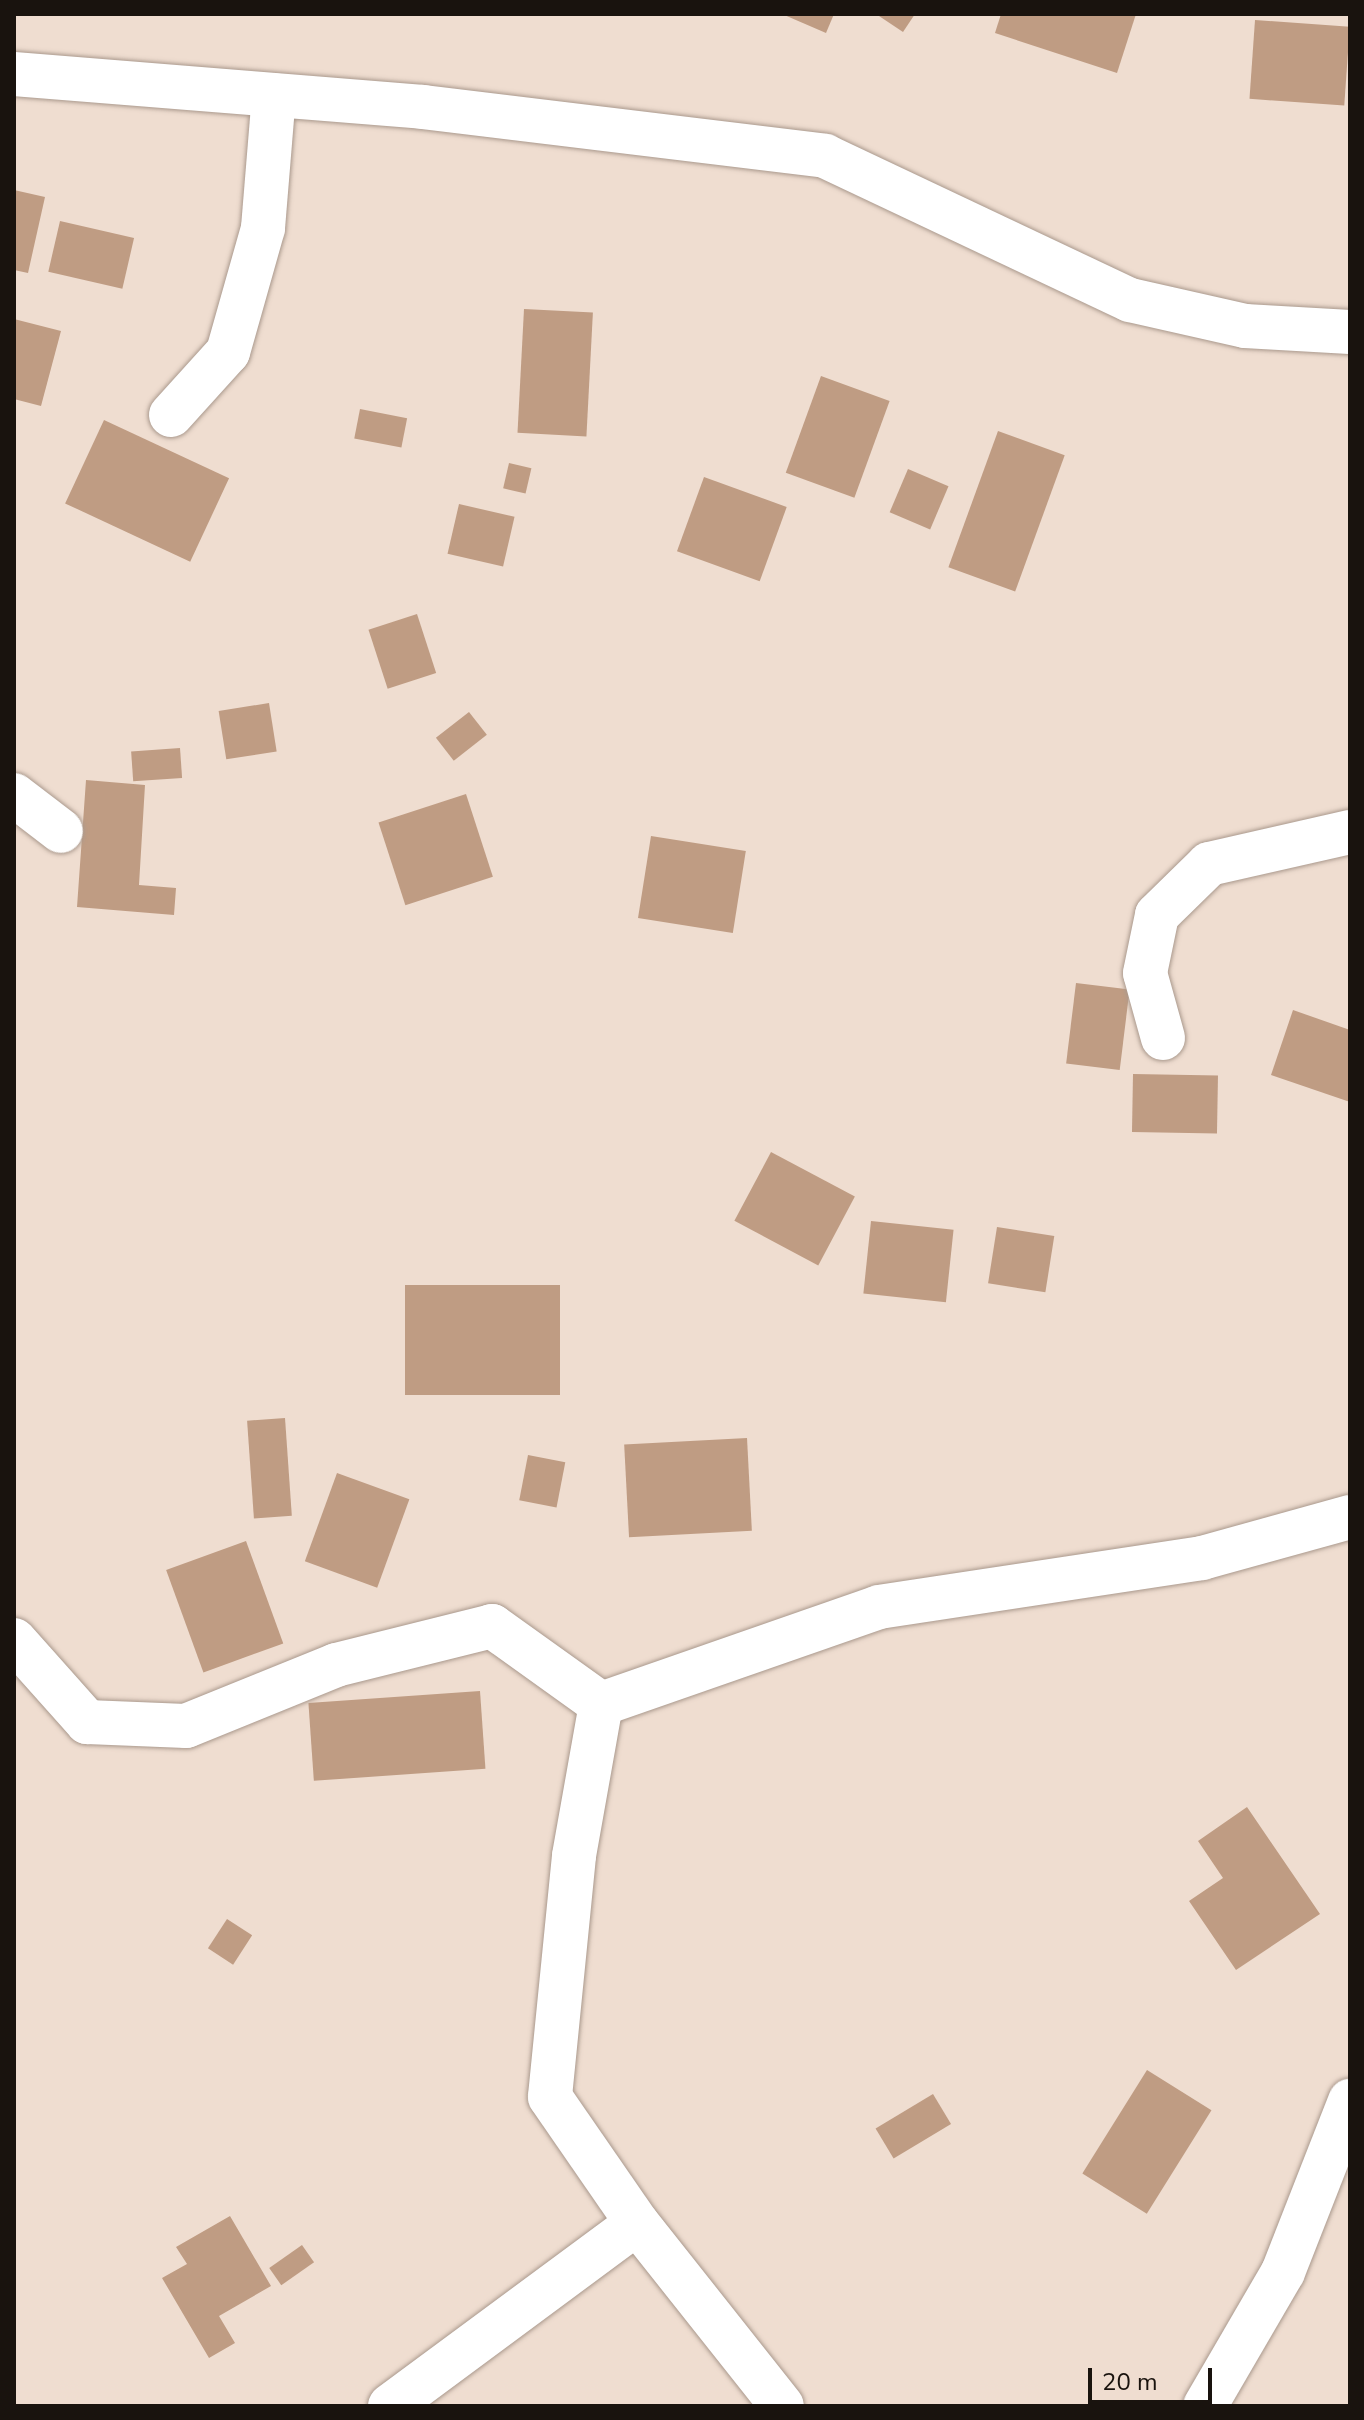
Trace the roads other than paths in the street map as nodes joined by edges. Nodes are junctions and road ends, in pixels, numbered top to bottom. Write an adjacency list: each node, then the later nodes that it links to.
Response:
1 (14, 74): 2 (street)
2 (274, 95): 3 (street); 4 (street)
3 (1350, 332)
4 (171, 415)
5 (14, 795): 6 (street)
6 (61, 831)
7 (1350, 832): 8 (street)
8 (1163, 1038)
9 (1350, 1517): 11 (street)
10 (14, 1640): 11 (street)
11 (601, 1704): 13 (street)
12 (1350, 2101): 16 (street)
13 (637, 2223): 14 (street); 15 (street)
14 (390, 2406)
15 (782, 2406)
16 (1205, 2406)

